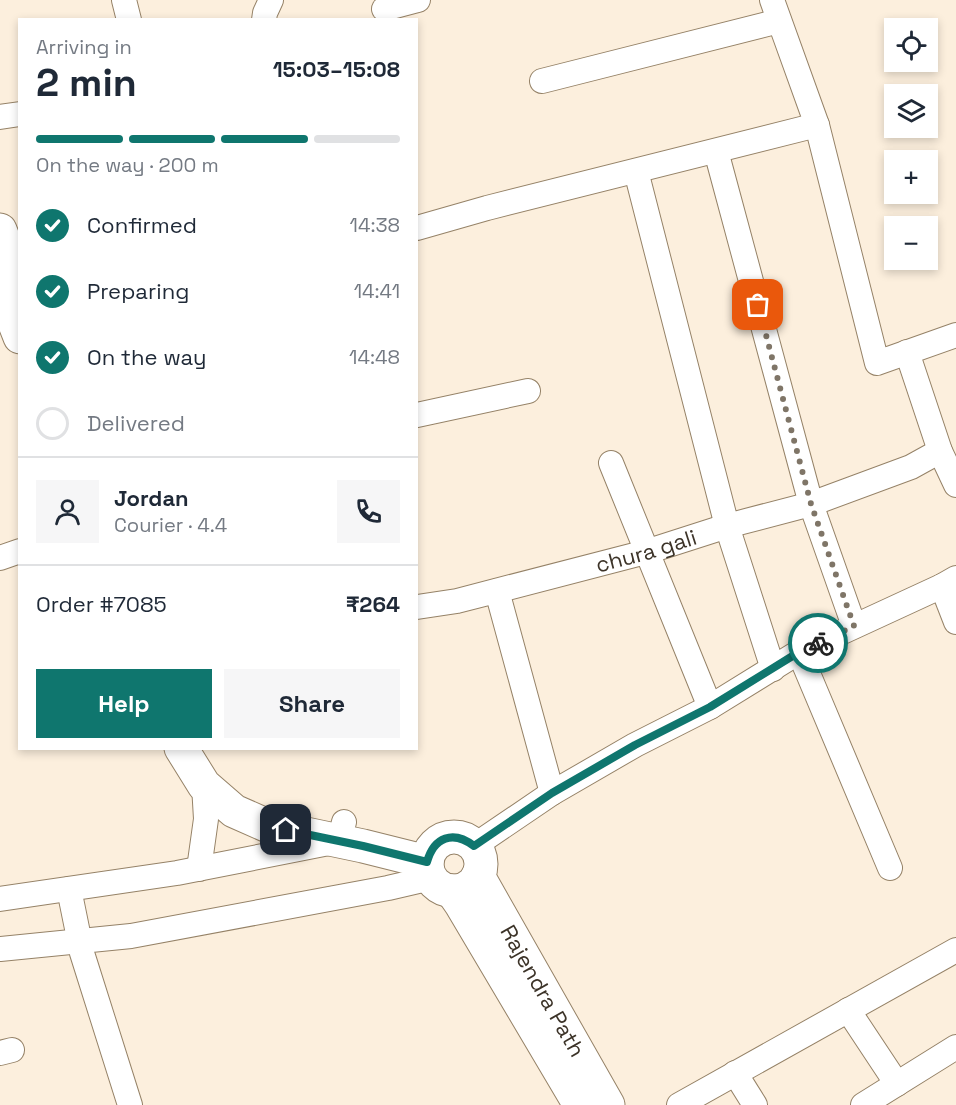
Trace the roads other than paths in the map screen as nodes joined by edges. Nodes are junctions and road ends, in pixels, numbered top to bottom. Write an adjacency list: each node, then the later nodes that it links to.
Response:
1 (124, 0): 6 (street)
2 (271, 0): 7 (street)
3 (418, 0): 4 (street)
4 (382, 10)
5 (776, 11): 8 (street); 11 (street)
6 (128, 18)
7 (264, 18)
8 (542, 81)
9 (18, 114): 10 (street)
10 (0, 117)
11 (817, 125): 12 (street); 20 (street)
12 (716, 151): 13 (street); 26 (street)
13 (636, 171): 14 (street); 27 (street)
14 (418, 228)
15 (0, 230): 16 (main road)
16 (18, 276)
17 (0, 286): 18 (main road)
18 (18, 332)
19 (956, 335): 20 (street)
20 (907, 352): 23 (street)
21 (528, 391): 22 (street)
22 (418, 415)
23 (940, 452): 25 (street); 26 (street, chura gali)
24 (611, 463): 29 (street)
25 (956, 484)
26 (811, 504): 27 (street, chura gali); 35 (street)
27 (727, 526): 29 (street, chura gali); 37 (street)
28 (18, 552): 30 (street)
29 (646, 552): 32 (street, chura gali); 38 (street)
30 (0, 558)
31 (949, 582): 34 (street); 35 (street)
32 (496, 591): 33 (street, chura gali); 42 (street)
33 (418, 607)
34 (956, 622)
35 (854, 626): 36 (street)
36 (799, 652): 37 (street); 45 (street)
37 (773, 669): 38 (street)
38 (710, 707): 42 (street)
39 (182, 750): 41 (main road)
40 (205, 750): 43 (main road)
41 (204, 785): 43 (main road); 46 (street)
42 (552, 793): 44 (street)
43 (341, 831): 44 (main road); 46 (street)
44 (450, 866): 49 (street); 57 (main road, Rajendra Path); 58 (main road, Rajendra Path)
45 (890, 868)
46 (199, 869): 47 (street)
47 (69, 889): 48 (street); 49 (street)
48 (0, 899)
49 (79, 941): 50 (street); 56 (street)
50 (0, 949)
51 (956, 950): 52 (street)
52 (848, 1010): 54 (street); 55 (street)
53 (956, 1047): 55 (street)
54 (735, 1073): 59 (street); 60 (street)
55 (897, 1084): 61 (street)
56 (130, 1105)
57 (580, 1105)
58 (608, 1105)
59 (679, 1105)
60 (755, 1105)
61 (863, 1105)

